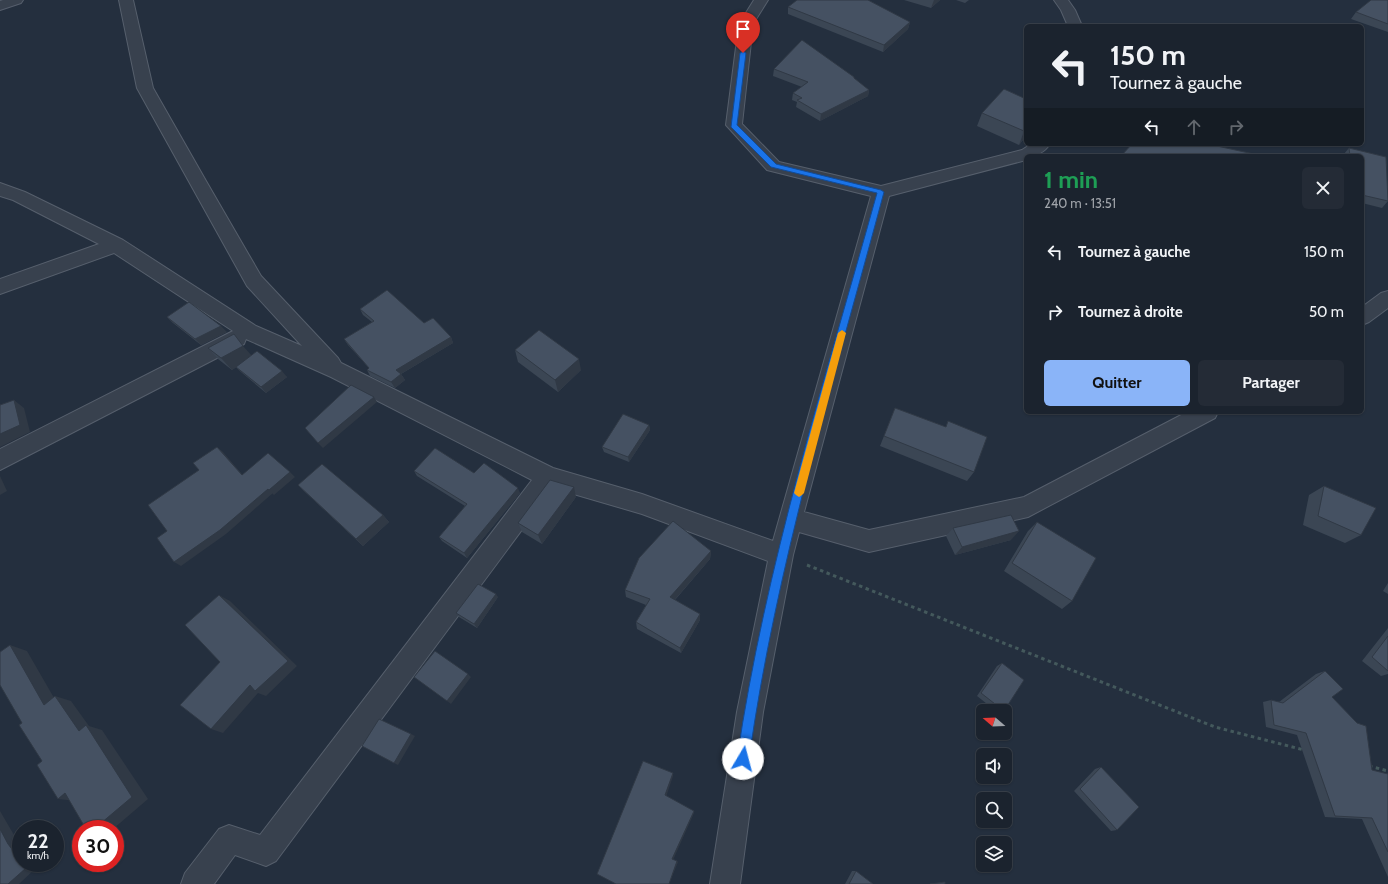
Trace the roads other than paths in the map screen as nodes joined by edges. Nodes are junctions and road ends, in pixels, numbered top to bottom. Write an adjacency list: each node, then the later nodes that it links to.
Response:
1 (16, 0): 5 (street)
2 (126, 0): 17 (street)
3 (761, 0): 11 (street)
4 (1061, 0): 6 (street)
5 (0, 6)
6 (1074, 24)
7 (1039, 146): 8 (street)
8 (1028, 154)
9 (1024, 155): 11 (street)
10 (0, 189): 12 (street)
11 (881, 192): 21 (street)
12 (116, 245): 13 (street); 16 (street)
13 (0, 287)
14 (1388, 298): 15 (street)
15 (1364, 316)
16 (249, 332): 17 (street); 19 (street)
17 (338, 371): 20 (street)
18 (1203, 414): 21 (street)
19 (0, 460)
20 (548, 477): 22 (street); 23 (street)
21 (792, 519): 22 (street)
22 (781, 555): 24 (street)
23 (196, 884)
24 (725, 884)

